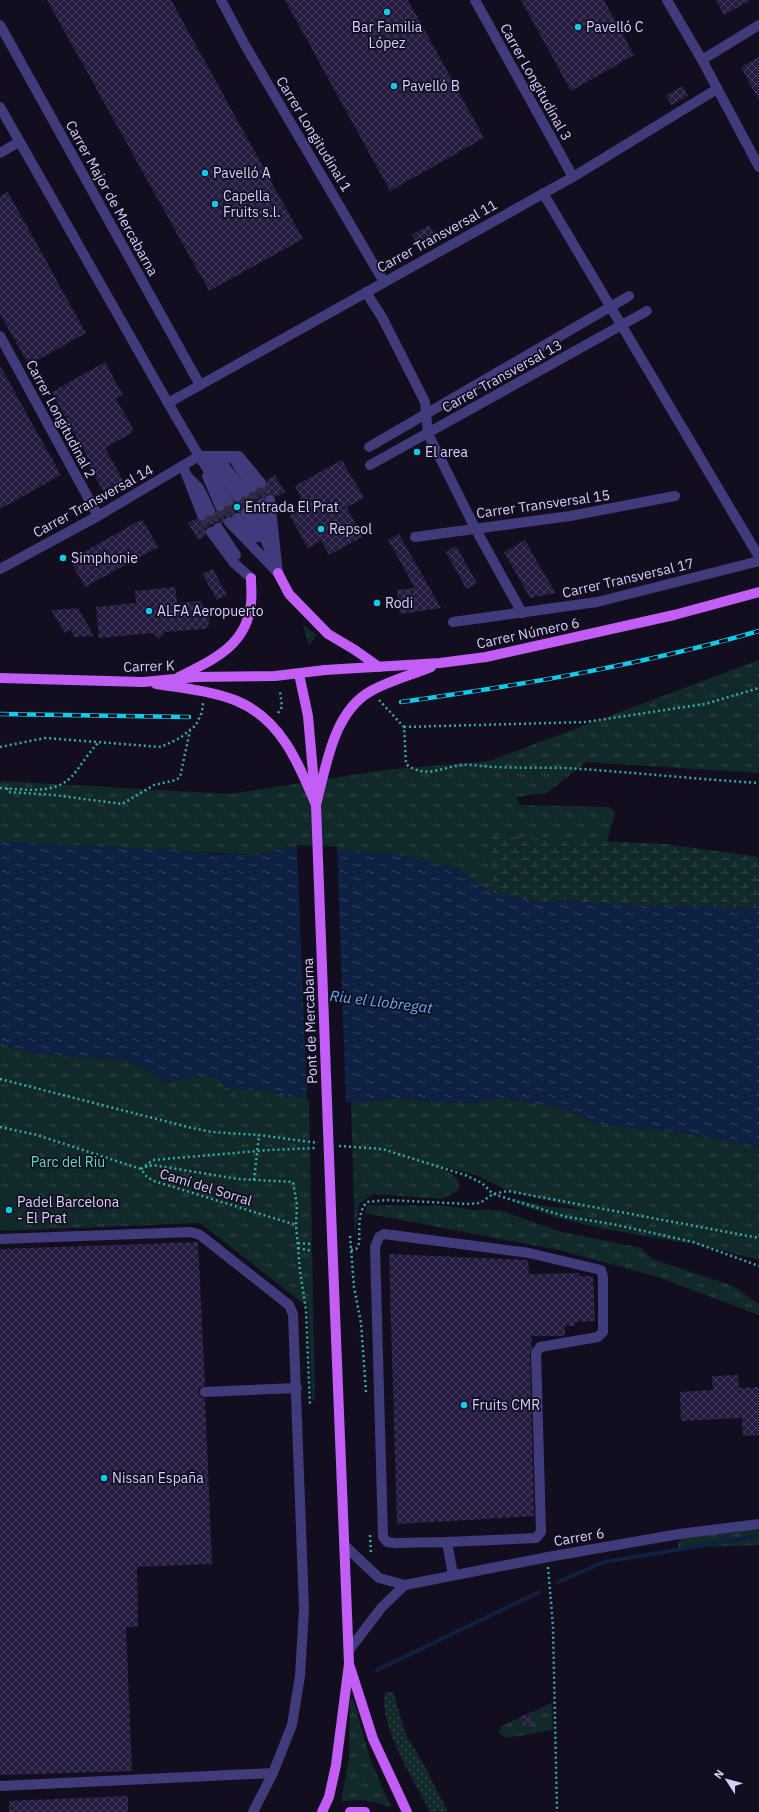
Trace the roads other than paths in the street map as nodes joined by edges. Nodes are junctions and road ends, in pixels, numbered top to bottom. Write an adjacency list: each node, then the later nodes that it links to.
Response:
1 (221, 0): 14 (street, Carrer Longitudinal 1)
2 (475, 0): 12 (street, Carrer Longitudinal 3)
3 (667, 0): 6 (street)
4 (0, 25): 21 (street, Carrer Major de Mercabarna)
5 (759, 25): 6 (street)
6 (702, 60): 7 (street)
7 (717, 89): 11 (street); 12 (street, Carrer Transversal 11)
8 (0, 107): 9 (street)
9 (19, 142): 10 (street); 22 (street)
10 (0, 153)
11 (759, 167)
12 (573, 177): 13 (street, Carrer Transversal 11)
13 (543, 193): 14 (street, Carrer Transversal 11); 17 (street)
14 (384, 282): 15 (street, Carrer Transversal 11)
15 (366, 292): 21 (street, Carrer Transversal 11); 23 (street)
16 (629, 296): 17 (street, Carrer Transversal 13)
17 (612, 307): 19 (street); 23 (street, Carrer Transversal 13)
18 (647, 311): 19 (street, Carrer Transversal 13)
19 (622, 325): 24 (street, Carrer Transversal 13); 37 (street)
20 (0, 336): 33 (street, Carrer Longitudinal 2)
21 (200, 385): 22 (street, Carrer Transversal 11)
22 (168, 402): 26 (street)
23 (426, 414): 24 (street); 25 (street, Carrer Transversal 13)
24 (428, 434): 28 (street, Carrer Transversal 13); 34 (street)
25 (369, 447)
26 (199, 456): 27 (street, Carrer Transversal 14); 29 (street); 29 (street); 29 (street)
27 (183, 466): 32 (street); 33 (street, Carrer Transversal 14)
28 (370, 466)
29 (241, 494)
30 (675, 496): 34 (street, Carrer Transversal 15)
31 (250, 511): 40 (street); 40 (street); 40 (street)
32 (206, 513)
33 (98, 516): 39 (street, Carrer Transversal 14)
34 (475, 528): 36 (street, Carrer Transversal 15); 43 (street)
35 (215, 530): 41 (street)
36 (415, 537)
37 (759, 557)
38 (759, 561): 43 (street, Carrer Transversal 17)
39 (0, 569)
40 (278, 573): 46 (main road)
41 (251, 578): 49 (main road)
42 (759, 592): 45 (main road, Carrer Número 6)
43 (522, 613): 44 (street, Carrer Transversal 17)
44 (453, 622)
45 (440, 663): 46 (main road, Carrer Número 6); 51 (main road)
46 (379, 667): 47 (main road, Carrer Número 6)
47 (299, 674): 49 (main road, Carrer K); 51 (main road, Pont de Mercabarna)
48 (0, 678): 50 (main road, Carrer K)
49 (175, 679): 50 (main road, Carrer K)
50 (143, 682): 51 (main road)
51 (316, 805): 57 (main road, Pont de Mercabarna, bridge)
52 (0, 1240): 53 (street)
53 (297, 1388): 54 (street); 62 (street)
54 (205, 1392)
55 (759, 1524): 58 (street, Carrer 6)
56 (447, 1542): 56 (street); 58 (street)
57 (344, 1545): 59 (street, Carrer 6); 60 (main road, Pont de Mercabarna)
58 (453, 1576): 59 (street, Carrer 6)
59 (405, 1586): 60 (street)
60 (349, 1650): 61 (main road, Pont de Mercabarna)
61 (349, 1664): 65 (main road); 68 (main road)
62 (273, 1773): 63 (street); 64 (street)
63 (0, 1786)
64 (253, 1812)
65 (322, 1812)
66 (350, 1812): 67 (main road)
67 (365, 1812)
68 (407, 1812)

